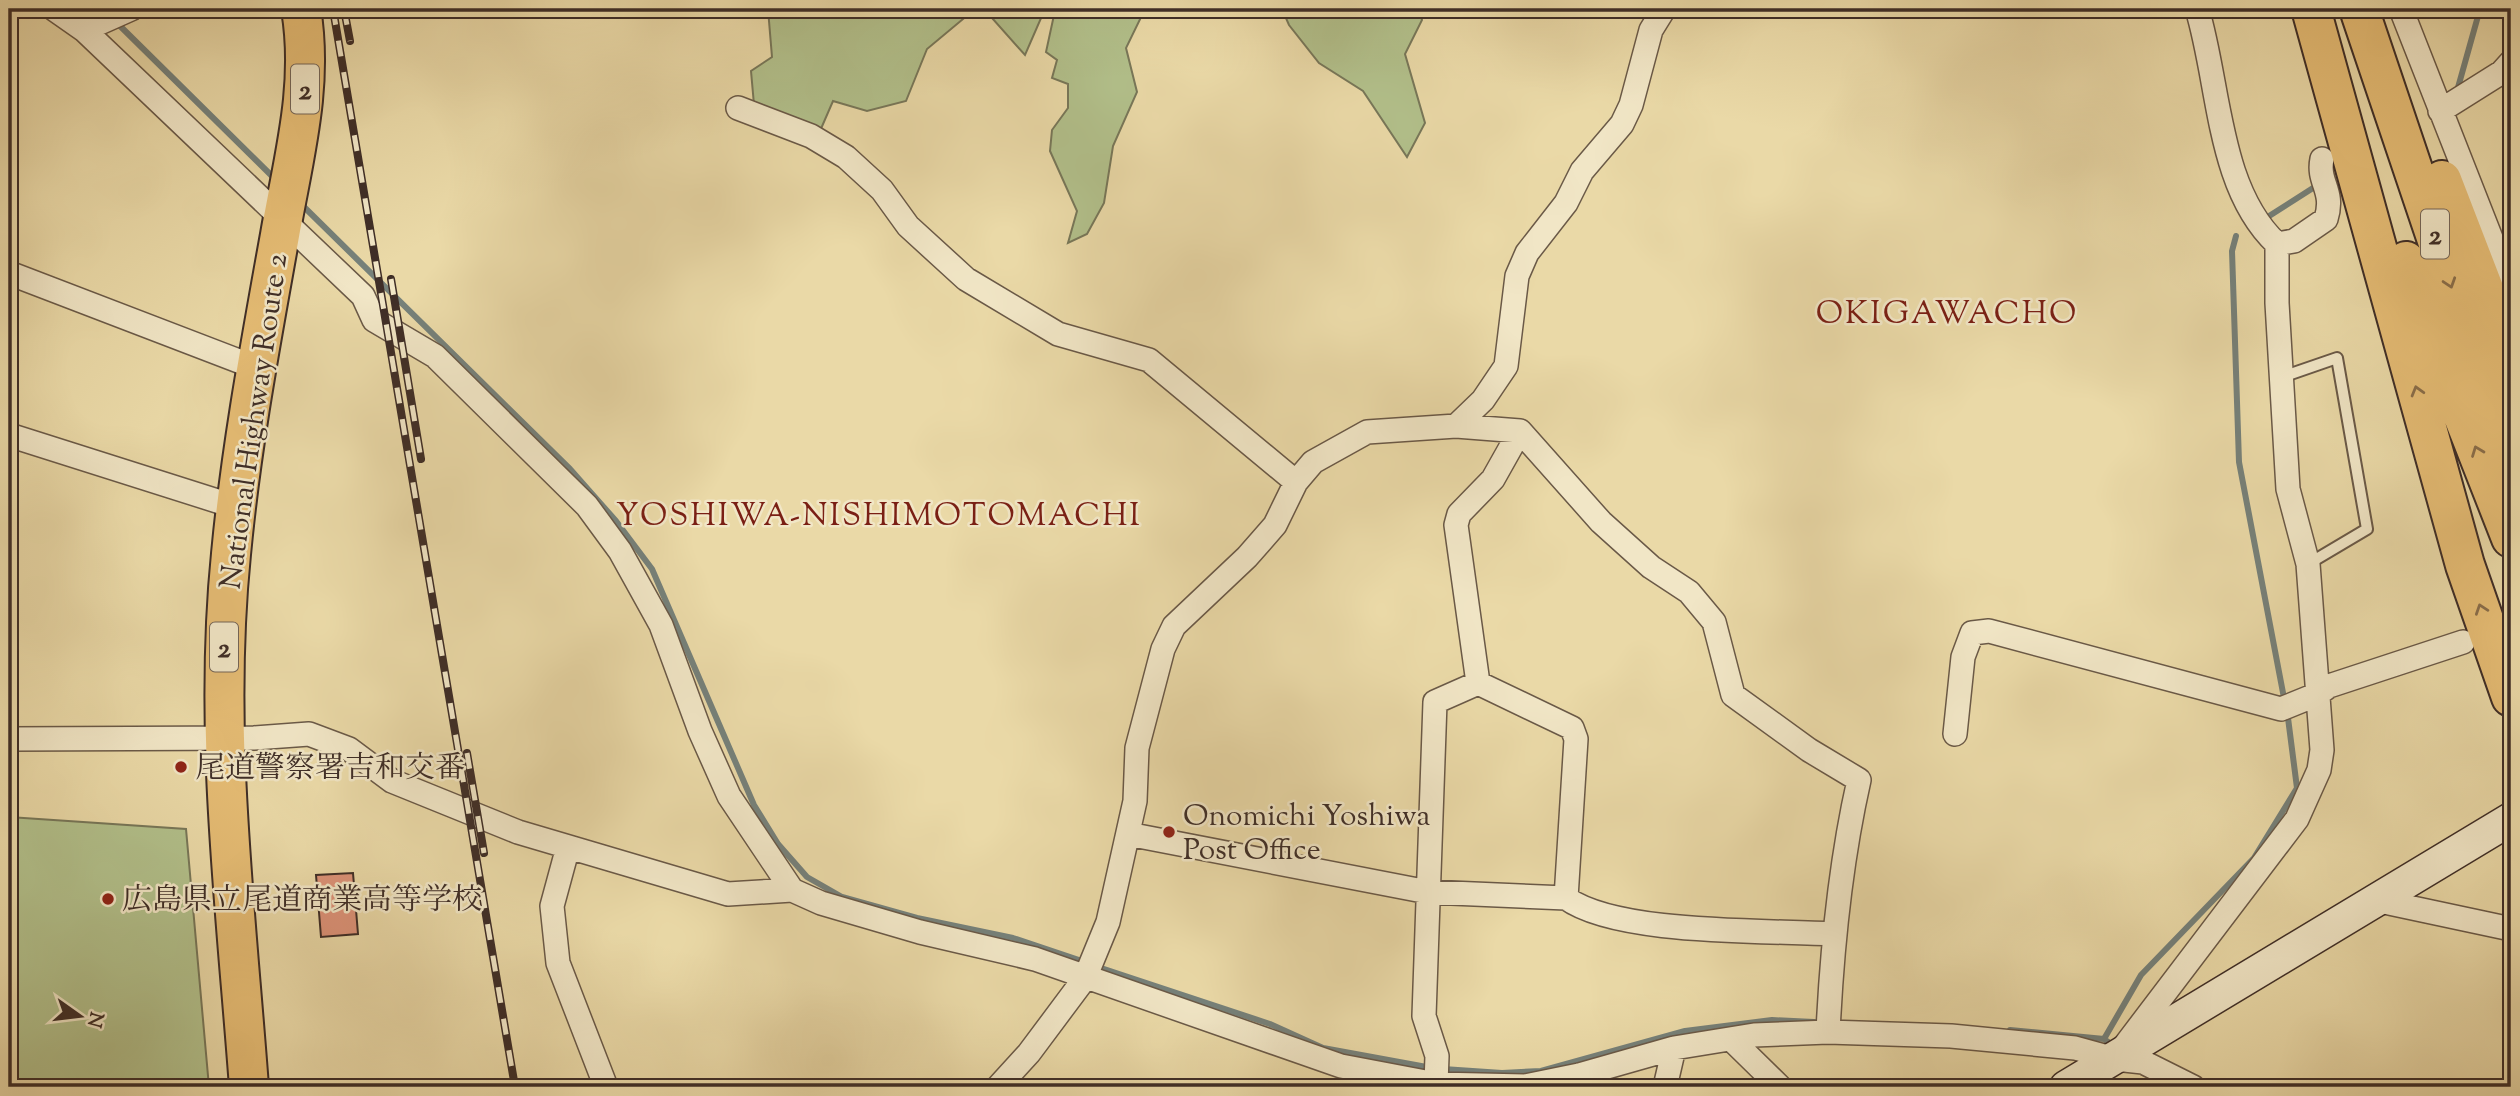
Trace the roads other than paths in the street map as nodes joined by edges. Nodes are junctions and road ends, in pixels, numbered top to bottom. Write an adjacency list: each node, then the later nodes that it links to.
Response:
1 (54, 9): 11 (street)
2 (131, 9): 11 (street)
3 (300, 9): 16 (highway, National Highway Route 2 / 2)
4 (1664, 9): 24 (street)
5 (2197, 9): 17 (street)
6 (2311, 9): 35 (highway, one-way to 6)
7 (2329, 9): 30 (highway, 2, one-way to 7)
8 (2359, 9): 27 (highway, 2, one-way to 27)
9 (2375, 9): 21 (highway)
10 (2401, 9): 14 (street)
11 (90, 26): 16 (street)
12 (2511, 62): 14 (street)
13 (738, 108): 28 (street)
14 (2440, 111): 18 (street)
15 (2322, 159): 17 (street)
16 (283, 214): 22 (highway, National Highway Route 2 / 2); 42 (street)
17 (2277, 244): 23 (street)
18 (2504, 249): 20 (street)
19 (9, 273): 22 (street)
20 (2511, 289)
21 (2511, 359)
22 (257, 368): 29 (highway, National Highway Route 2 / 2)
23 (2281, 377): 31 (street); 31 (lane)
24 (1456, 426): 25 (street); 28 (street)
25 (1520, 431): 33 (street); 47 (street)
26 (9, 435): 29 (street)
27 (2511, 460)
28 (1296, 482): 40 (street)
29 (236, 507): 37 (highway, National Highway Route 2 / 2)
30 (2511, 538)
31 (2308, 564): 34 (street)
32 (2463, 642): 34 (street)
33 (1478, 683): 43 (street); 44 (street)
34 (2318, 694): 36 (street); 50 (street)
35 (2511, 697)
36 (1955, 734)
37 (224, 738): 38 (street); 41 (street); 55 (highway, National Highway Route 2 / 2)
38 (9, 739)
39 (2511, 819): 45 (street)
40 (1128, 834): 43 (street); 48 (street)
41 (568, 847): 42 (street); 56 (street)
42 (792, 890): 48 (street)
43 (1428, 892): 44 (street); 54 (street)
44 (1566, 898): 47 (street)
45 (2375, 900): 46 (street); 50 (street)
46 (2511, 929)
47 (1833, 934): 49 (street)
48 (1085, 978): 54 (street); 57 (street)
49 (1828, 1032): 51 (street); 53 (street)
50 (2146, 1032): 53 (street)
51 (1731, 1039): 52 (street); 59 (street)
52 (1674, 1048): 54 (street); 58 (street)
53 (2115, 1059): 60 (street); 61 (street)
54 (1436, 1084)
55 (249, 1087)
56 (606, 1087)
57 (998, 1087)
58 (1665, 1087)
59 (1780, 1087)
60 (2066, 1087)
61 (2193, 1087)

